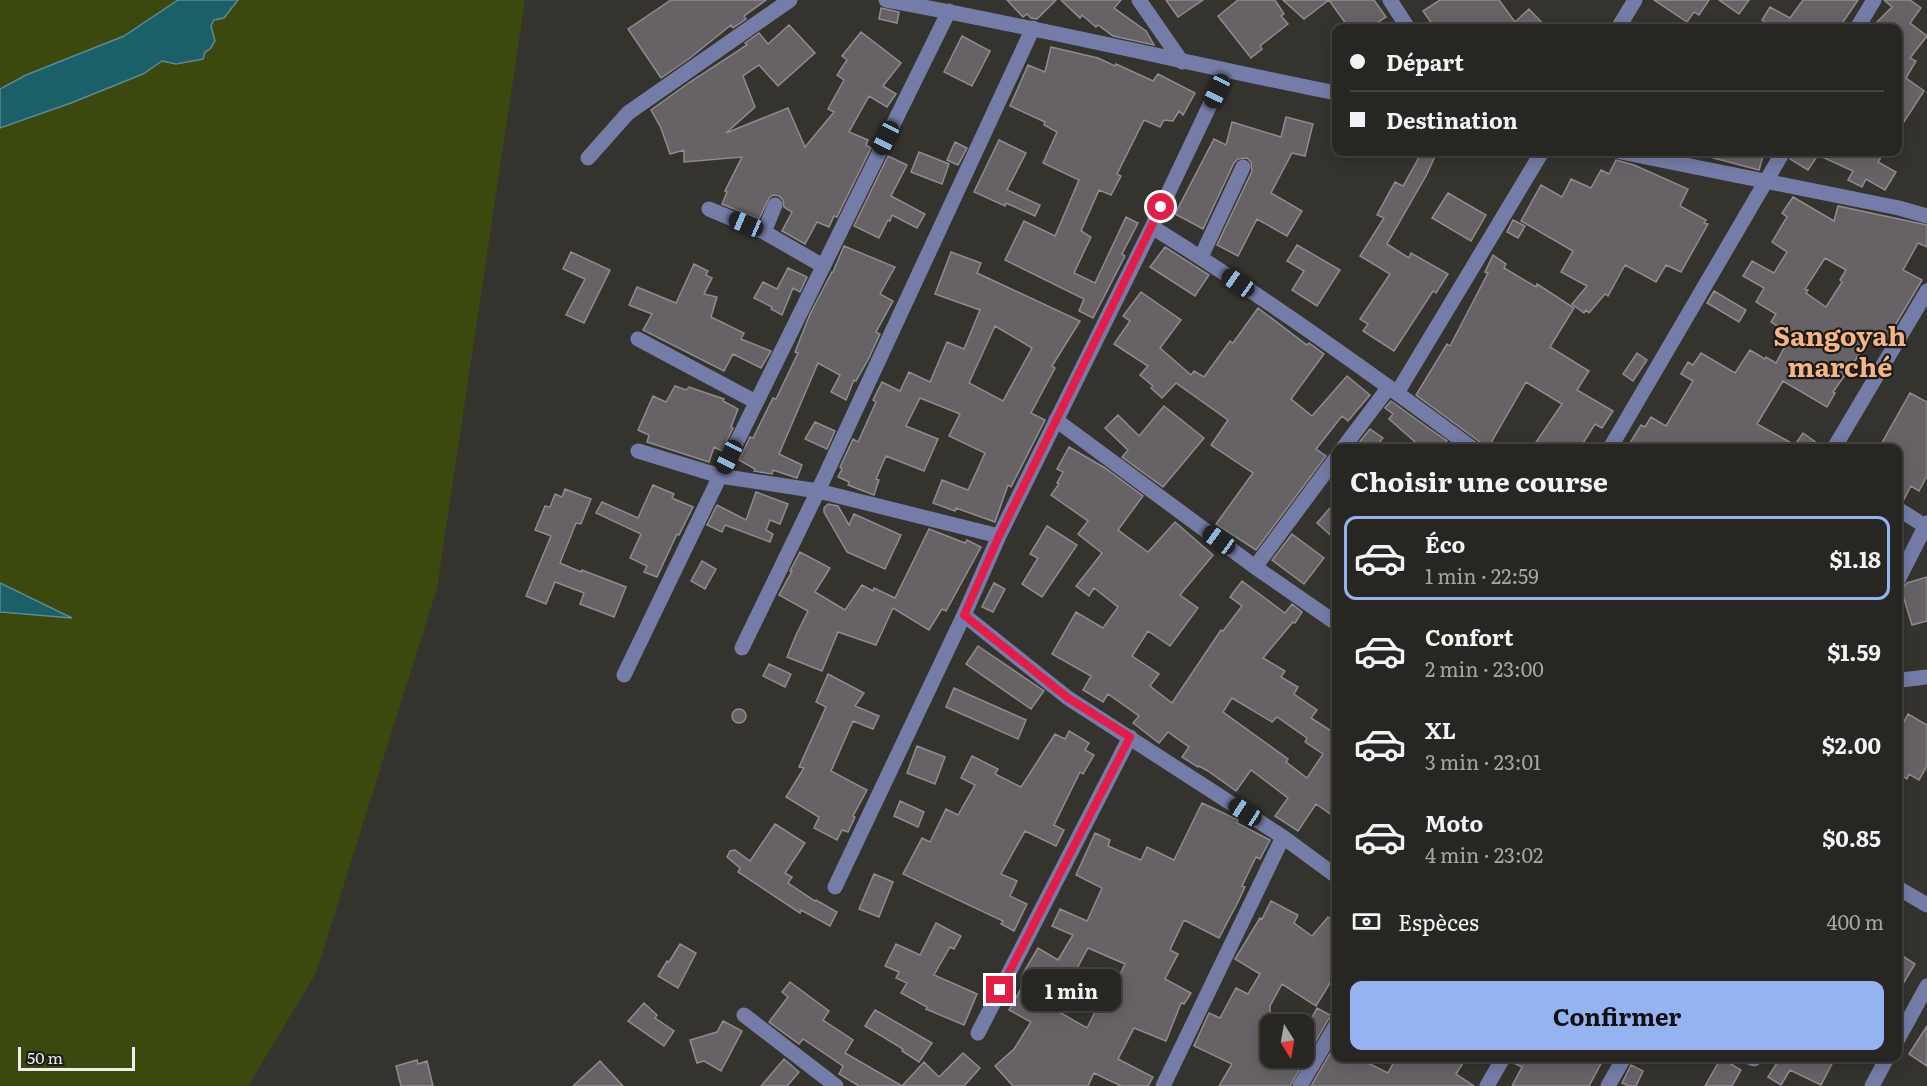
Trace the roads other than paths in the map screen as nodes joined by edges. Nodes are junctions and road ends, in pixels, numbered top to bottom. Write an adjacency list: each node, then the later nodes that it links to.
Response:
1 (790, 0): 18 (street)
2 (886, 0): 7 (street)
3 (1139, 0): 12 (street)
4 (1390, 0): 8 (street)
5 (1635, 0): 9 (street)
6 (1874, 0): 10 (street)
7 (949, 11): 11 (street); 27 (street)
8 (1405, 24)
9 (1620, 24)
10 (1859, 24)
11 (1033, 28): 12 (street); 40 (street)
12 (1182, 62): 13 (street)
13 (1226, 71): 14 (street); 24 (street)
14 (1332, 92)
15 (1539, 156): 30 (street)
16 (1641, 156): 20 (street)
17 (1781, 156): 20 (street)
18 (588, 158)
19 (1243, 167): 26 (street)
20 (1766, 181): 23 (street); 35 (street)
21 (775, 205): 25 (street)
22 (709, 209): 25 (street)
23 (1927, 216)
24 (1152, 227): 26 (street); 32 (street)
25 (764, 232): 27 (street)
26 (1201, 257): 30 (street)
27 (823, 266): 31 (street)
28 (1927, 291): 36 (street)
29 (638, 339): 31 (street)
30 (1393, 390): 33 (street); 34 (street)
31 (756, 402): 39 (street)
32 (1056, 420): 43 (street); 44 (street)
33 (1346, 444)
34 (1467, 444)
35 (1612, 444)
36 (1836, 444)
37 (638, 451): 39 (street)
38 (1332, 463): 44 (street)
39 (720, 476): 40 (street); 49 (street)
40 (818, 491): 43 (street); 48 (street)
41 (1902, 511): 42 (street)
42 (1926, 524): 45 (street)
43 (999, 536): 46 (street)
44 (1256, 567): 47 (street)
45 (1902, 572)
46 (964, 615): 52 (street); 55 (street)
47 (1332, 620)
48 (742, 648)
49 (624, 675)
50 (1927, 677): 51 (street)
51 (1902, 680)
52 (1130, 737): 53 (street); 62 (street)
53 (1283, 837): 54 (street); 67 (street)
54 (1332, 873)
55 (835, 887)
56 (1902, 890): 57 (street)
57 (1927, 905)
58 (1927, 986): 61 (street)
59 (744, 1015): 66 (street)
60 (1332, 1032): 68 (street)
61 (1902, 1032)
62 (978, 1033)
63 (1501, 1062): 69 (street)
64 (1622, 1062): 70 (street)
65 (1885, 1062): 71 (street)
66 (836, 1086)
67 (1163, 1086)
68 (1300, 1086)
69 (1487, 1086)
70 (1608, 1086)
71 (1872, 1086)

